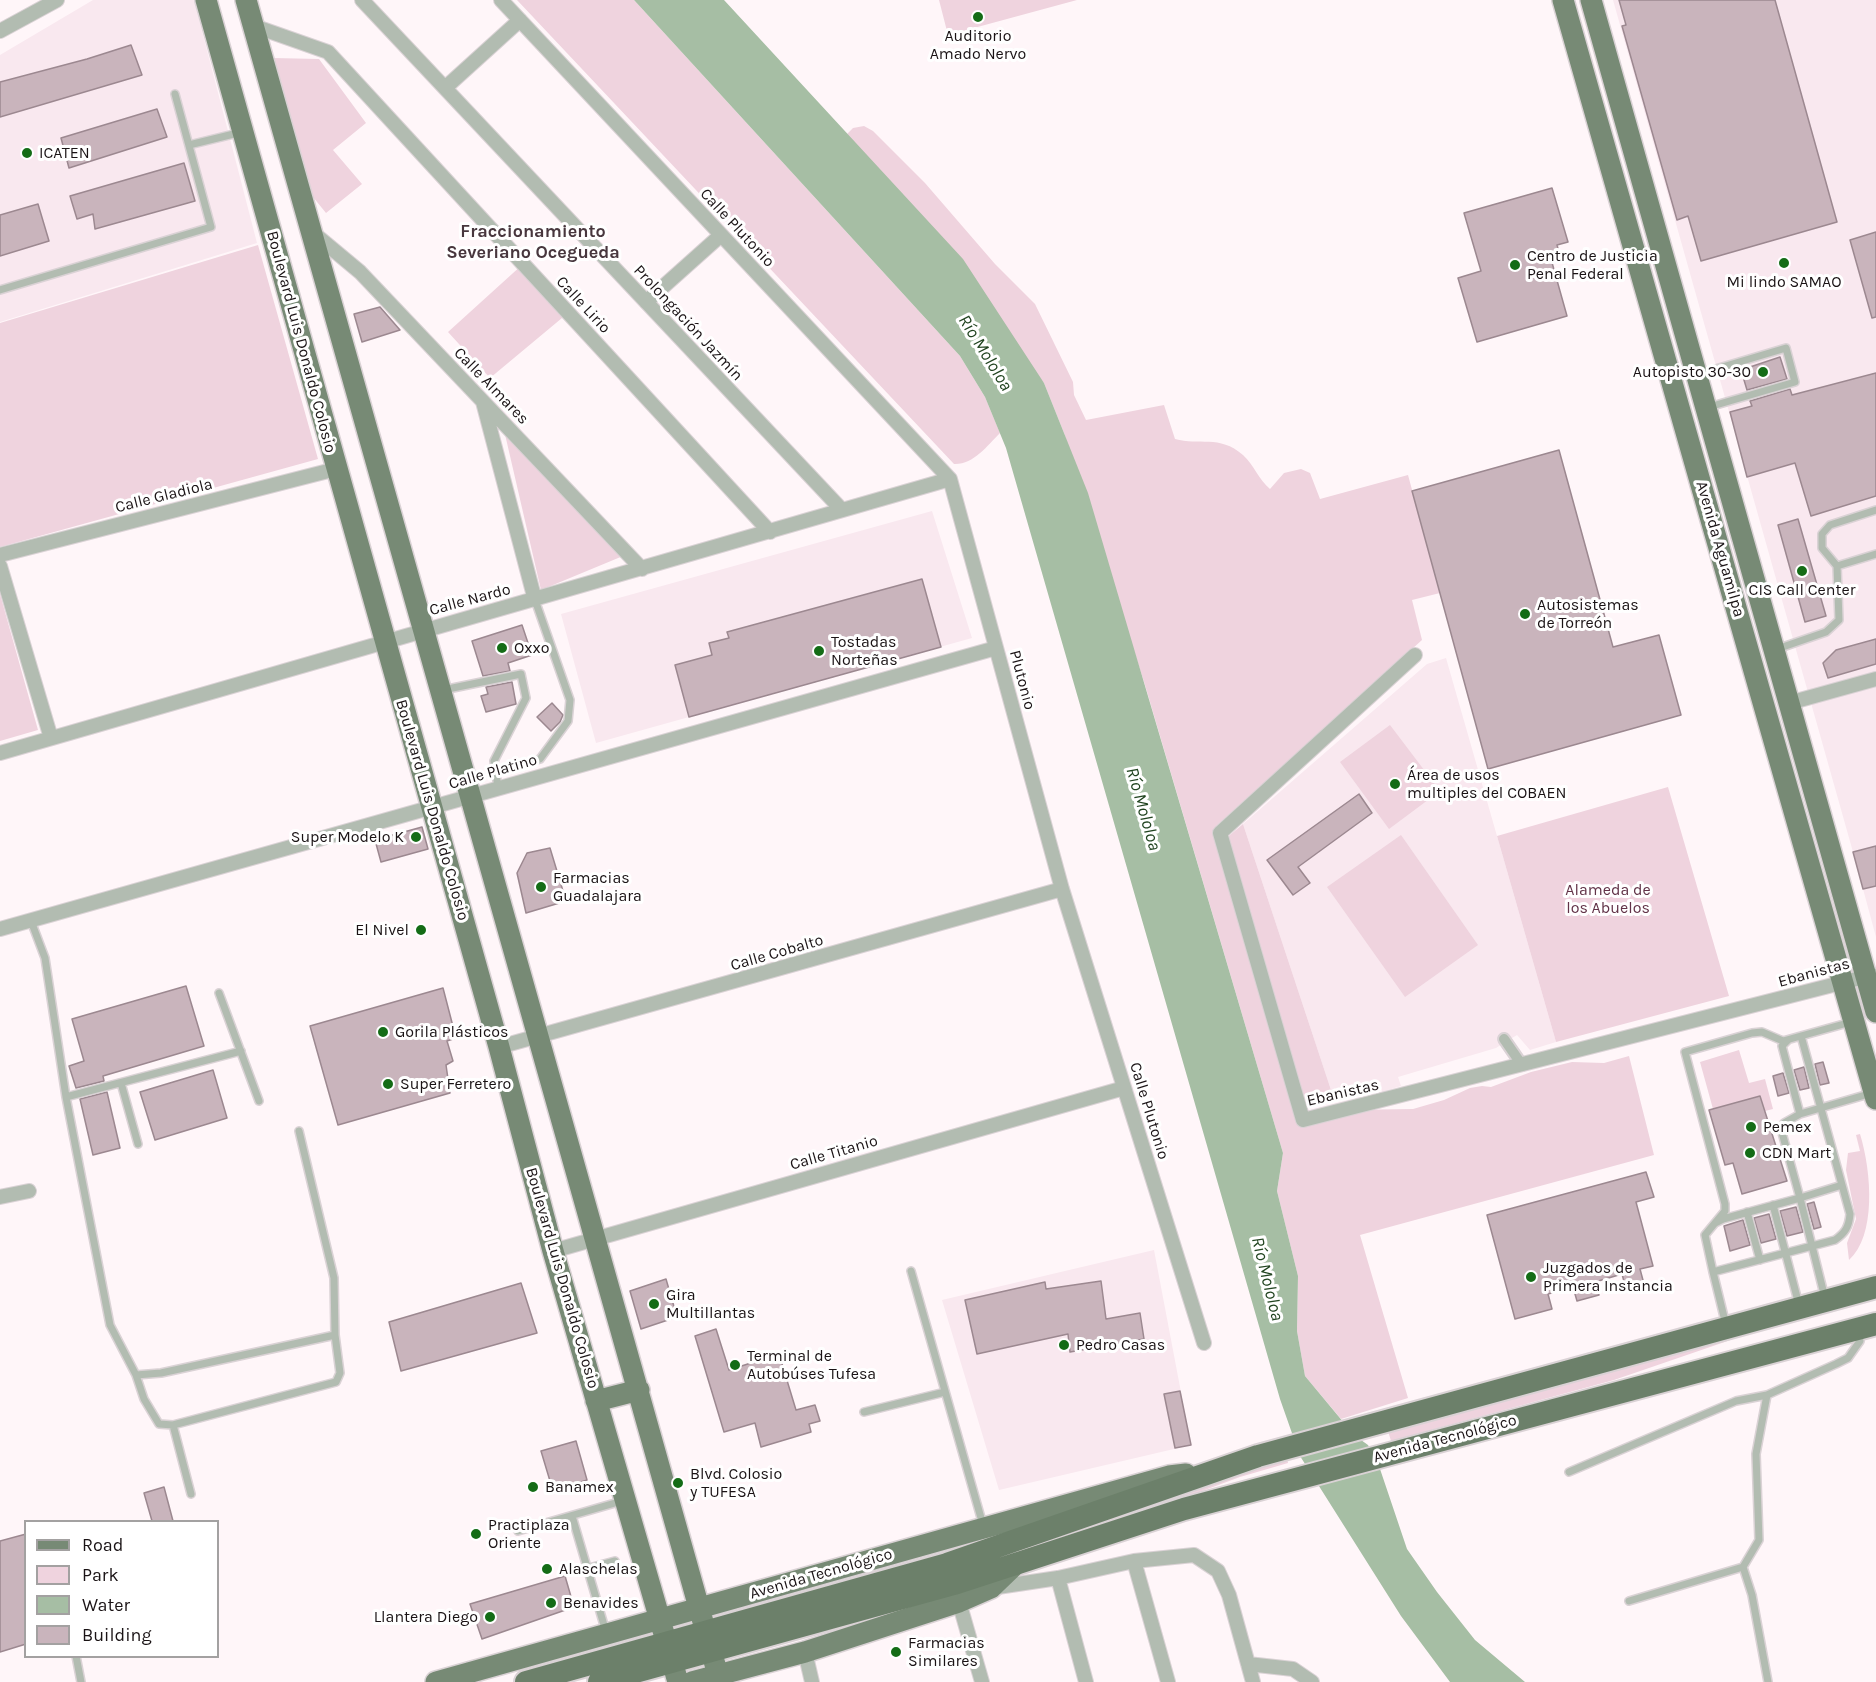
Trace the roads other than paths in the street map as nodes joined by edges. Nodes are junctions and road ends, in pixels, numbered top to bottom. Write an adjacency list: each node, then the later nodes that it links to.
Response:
1 (206, 0): 13 (main road, Boulevard Luis Donaldo Colosio)
2 (246, 0): 9 (main road)
3 (362, 0): 11 (street, Prolongación Jazmín)
4 (501, 0): 8 (street, Calle Plutonio)
5 (1563, 0): 38 (main road, Avenida Aguamilpa)
6 (1591, 0): 19 (main road, Avenida Aguamilpa)
7 (52, 1): 10 (street)
8 (520, 20): 11 (street); 16 (street, Calle Plutonio)
9 (254, 26): 15 (main road); 26 (street, Calle Lirio)
10 (0, 31)
11 (445, 88): 18 (street, Prolongación Jazmín)
12 (175, 94): 14 (lane)
13 (243, 132): 14 (lane); 22 (main road, Boulevard Luis Donaldo Colosio)
14 (189, 145): 17 (lane)
15 (311, 231): 20 (street, Calle Almares); 33 (main road)
16 (721, 235): 18 (street); 23 (street, Calle Plutonio)
17 (0, 290)
18 (646, 302): 24 (street, Prolongación Jazmín)
19 (1697, 374): 21 (main road, Avenida Aguamilpa); 21 (lane)
20 (482, 399): 31 (street, Calle Almares); 32 (street)
21 (1706, 408): 36 (main road, Avenida Aguamilpa)
22 (336, 469): 28 (street, Calle Gladiola); 34 (main road, Boulevard Luis Donaldo Colosio)
23 (950, 479): 24 (street, Calle Nardo); 35 (street, Plutonio)
24 (842, 510): 26 (street, Calle Nardo)
25 (1876, 510): 30 (lane)
26 (770, 532): 31 (street, Calle Nardo)
27 (1876, 554): 30 (lane)
28 (0, 555)
29 (0, 566): 42 (street)
30 (1837, 566): 36 (lane)
31 (642, 569): 32 (street, Calle Nardo)
32 (535, 600): 33 (street, Calle Nardo); 45 (lane)
33 (423, 630): 34 (street, Calle Nardo); 40 (main road)
34 (384, 641): 42 (street, Calle Nardo); 48 (main road, Boulevard Luis Donaldo Colosio)
35 (996, 648): 46 (street, Calle Platino); 49 (street, Plutonio)
36 (1774, 650): 41 (main road, Avenida Aguamilpa)
37 (1415, 655): 63 (street, Ebanistas)
38 (1751, 660): 41 (main road); 43 (main road, Avenida Aguamilpa)
39 (1876, 679): 41 (street)
40 (441, 691): 45 (lane); 47 (main road)
41 (1789, 703): 43 (main road); 52 (main road, Avenida Aguamilpa)
42 (51, 738): 44 (street, Calle Nardo)
43 (1775, 746): 53 (main road, Avenida Aguamilpa)
44 (0, 753)
45 (496, 772): 46 (lane)
46 (498, 787): 47 (street, Calle Platino)
47 (472, 795): 48 (street, Calle Platino); 58 (main road)
48 (432, 806): 50 (street, Calle Platino); 61 (main road, Boulevard Luis Donaldo Colosio)
49 (1062, 890): 58 (street, Calle Cobalto); 65 (street, Calle Plutonio)
50 (31, 921): 51 (street, Calle Platino); 67 (lane)
51 (0, 929)
52 (1871, 975): 53 (street, Ebanistas); 55 (main road, Avenida Aguamilpa)
53 (1843, 983): 56 (main road, Avenida Aguamilpa); 63 (street, Ebanistas)
54 (219, 993): 62 (lane)
55 (1876, 1012)
56 (1854, 1021): 57 (lane); 66 (main road, Avenida Aguamilpa)
57 (1801, 1036): 60 (lane); 69 (lane)
58 (540, 1038): 61 (street, Calle Cobalto); 80 (main road)
59 (1504, 1039): 63 (street)
60 (1788, 1040): 70 (lane); 79 (lane)
61 (499, 1047): 82 (main road, Boulevard Luis Donaldo Colosio)
62 (241, 1051): 64 (lane); 68 (lane)
63 (1522, 1065)
64 (121, 1083): 67 (lane); 72 (lane)
65 (1124, 1088): 80 (street, Calle Titanio); 95 (street, Calle Plutonio)
66 (1875, 1096): 69 (lane)
67 (66, 1097): 96 (lane)
68 (259, 1101)
69 (1822, 1107): 70 (lane); 73 (lane)
70 (1800, 1114): 76 (lane)
71 (298, 1131): 94 (lane)
72 (138, 1144)
73 (1842, 1185): 76 (lane); 81 (lane)
74 (29, 1191): 75 (street)
75 (0, 1197)
76 (1800, 1198): 77 (lane); 81 (lane)
77 (1773, 1205): 78 (lane); 83 (lane)
78 (1747, 1212): 79 (lane); 84 (lane)
79 (1715, 1222): 86 (lane)
80 (595, 1238): 82 (street, Calle Titanio); 97 (main road)
81 (1812, 1246): 83 (lane); 90 (lane)
82 (553, 1251): 100 (main road, Boulevard Luis Donaldo Colosio)
83 (1785, 1253): 84 (lane); 91 (lane)
84 (1760, 1260): 86 (lane)
85 (911, 1271): 98 (lane)
86 (1713, 1272): 93 (lane)
87 (1876, 1277): 89 (highway)
88 (1876, 1287): 89 (highway, Avenida Tecnológico)
89 (1850, 1294): 90 (highway, Avenida Tecnológico)
90 (1826, 1301): 91 (highway, Avenida Tecnológico)
91 (1799, 1308): 93 (highway, Avenida Tecnológico)
92 (1868, 1326): 99 (lane); 112 (highway, Avenida Tecnológico)
93 (1727, 1328): 104 (highway, Avenida Tecnológico)
94 (335, 1335): 96 (lane); 102 (lane)
95 (1204, 1343)
96 (136, 1375): 102 (lane)
97 (639, 1390): 100 (main road); 119 (main road)
98 (945, 1392): 101 (lane); 108 (lane)
99 (1767, 1395): 103 (lane); 113 (lane)
100 (596, 1401): 106 (main road, Boulevard Luis Donaldo Colosio)
101 (864, 1412)
102 (173, 1425): 105 (lane)
103 (1569, 1472)
104 (1207, 1474): 108 (main road, Avenida Tecnológico); 119 (highway, Avenida Tecnológico)
105 (191, 1494)
106 (625, 1500): 107 (lane); 121 (main road, Boulevard Luis Donaldo Colosio)
107 (572, 1516): 109 (lane); 114 (lane)
108 (984, 1527): 119 (main road, Avenida Tecnológico)
109 (518, 1531)
110 (615, 1561): 114 (lane)
111 (1134, 1561): 115 (street); 124 (street); 134 (street)
112 (1016, 1564): 116 (main road, Avenida Tecnológico); 119 (highway, Avenida Tecnológico)
113 (1743, 1567): 117 (lane); 137 (lane)
114 (589, 1569): 120 (lane)
115 (1058, 1578): 116 (street); 133 (street)
116 (991, 1588): 118 (main road, Avenida Tecnológico)
117 (1629, 1601)
118 (959, 1602): 122 (main road, Avenida Tecnológico); 132 (street)
119 (706, 1629): 121 (highway, Avenida Tecnológico); 121 (main road, Avenida Tecnológico); 125 (main road)
120 (607, 1634): 121 (main road, Avenida Tecnológico); 127 (main road, Avenida Tecnológico)
121 (669, 1651): 128 (highway, Avenida Tecnológico); 129 (highway, Avenida Tecnológico)
122 (805, 1652): 125 (main road, Avenida Tecnológico); 131 (street)
123 (76, 1658): 126 (lane)
124 (1248, 1664): 135 (street); 136 (street)
125 (718, 1675): 130 (main road, Avenida Tecnológico)
126 (81, 1682)
127 (436, 1682)
128 (526, 1682)
129 (599, 1682)
130 (692, 1682)
131 (812, 1682)
132 (982, 1682)
133 (1086, 1682)
134 (1168, 1682)
135 (1253, 1682)
136 (1312, 1682)
137 (1768, 1682)

